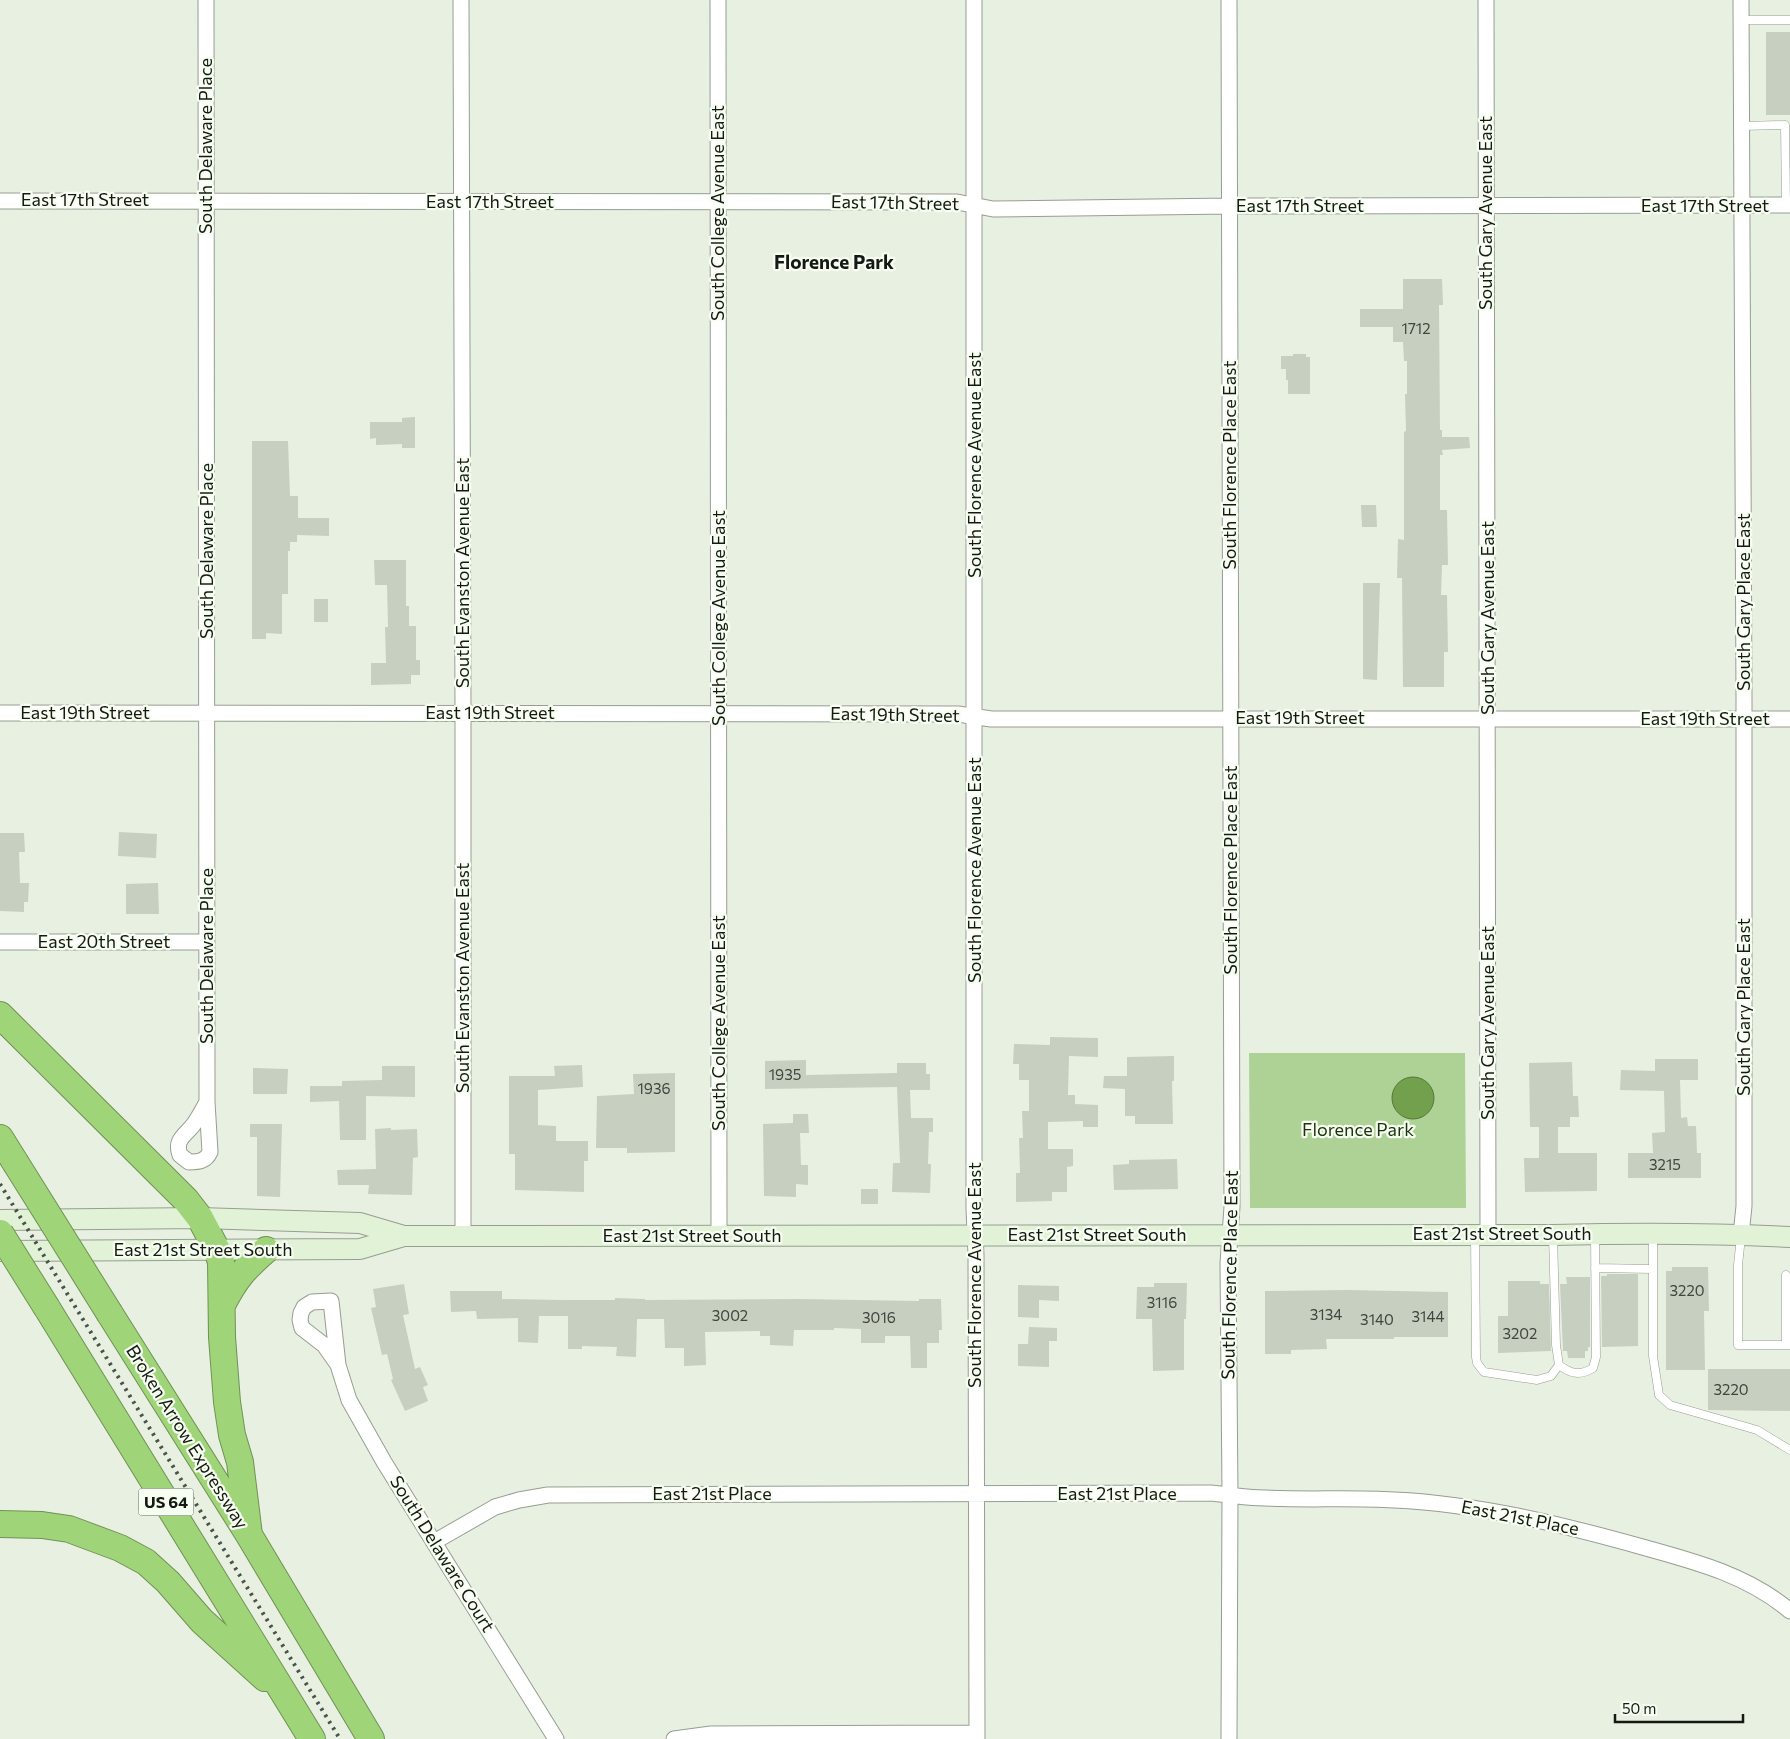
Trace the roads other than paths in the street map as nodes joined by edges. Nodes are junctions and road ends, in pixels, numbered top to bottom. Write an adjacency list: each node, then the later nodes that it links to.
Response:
1 (206, 0): 12 (street, South Delaware Place)
2 (461, 0): 13 (street, South Evanston Avenue East)
3 (718, 0): 14 (street, South College Avenue East)
4 (974, 0): 16 (street, South Florence Avenue East)
5 (1229, 0): 17 (street, South Florence Place East)
6 (1486, 0): 19 (street, South Gary Avenue East)
7 (1741, 0): 8 (street, South Gary Place East)
8 (1741, 20): 9 (lane); 10 (street, South Gary Place East)
9 (1790, 20)
10 (1742, 126): 15 (lane); 18 (street, South Gary Place East)
11 (0, 200): 12 (street, East 17th Street)
12 (206, 200): 13 (street, East 17th Street); 21 (street, South Delaware Place)
13 (461, 202): 14 (street, East 17th Street); 20 (street, South Evanston Avenue East)
14 (718, 202): 16 (street, East 17th Street); 23 (street, South College Avenue East)
15 (1788, 205): 18 (street, East 17th Street)
16 (974, 206): 17 (street, East 17th Street); 24 (street, South Florence Avenue East)
17 (1230, 206): 19 (street, East 17th Street); 26 (street, South Florence Place East)
18 (1743, 206): 19 (street, East 17th Street); 28 (street, South Gary Place East)
19 (1486, 207): 25 (street, South Gary Avenue East)
20 (463, 712): 21 (street, East 19th Street); 23 (street, East 19th Street); 44 (street, South Evanston Avenue East)
21 (207, 713): 22 (street, East 19th Street); 30 (street, South Delaware Place)
22 (0, 714)
23 (719, 714): 24 (street, East 19th Street); 45 (street, South College Avenue East)
24 (975, 717): 26 (street, East 19th Street); 46 (street, South Florence Avenue East)
25 (1488, 718): 26 (street, East 19th Street); 28 (street, East 19th Street); 40 (street, South Gary Avenue East)
26 (1230, 719): 39 (street, South Florence Place East)
27 (1790, 719): 28 (street, East 19th Street)
28 (1744, 720): 42 (street, South Gary Place East)
29 (0, 942): 30 (street, East 20th Street)
30 (207, 942): 32 (street, South Delaware Place)
31 (0, 1015): 34 (highway)
32 (207, 1102)
33 (0, 1138): 62 (highway, Broken Arrow Expressway / US 64, bridge)
34 (200, 1218): 35 (main road, East 21st Street South); 43 (main road, East 21st Street South); 48 (highway)
35 (0, 1220)
36 (0, 1233): 65 (highway, US 64, bridge)
37 (1595, 1234): 38 (main road, East 21st Street South); 41 (main road, East 21st Street South); 51 (lane)
38 (1653, 1234): 42 (main road, East 21st Street South); 52 (lane)
39 (1230, 1235): 40 (main road, East 21st Street South); 46 (main road, East 21st Street South); 60 (street, South Florence Place East)
40 (1482, 1235): 41 (main road, East 21st Street South); 57 (lane)
41 (1553, 1235): 57 (lane)
42 (1741, 1235): 47 (main road, East 21st Street South); 55 (lane)
43 (404, 1236): 44 (main road, East 21st Street South); 49 (main road, East 21st Street South)
44 (463, 1236): 45 (main road, East 21st Street South)
45 (719, 1236): 46 (main road, East 21st Street South)
46 (975, 1236): 59 (street, South Florence Avenue East)
47 (1790, 1237)
48 (217, 1250): 49 (main road, East 21st Street South); 50 (main road, East 21st Street South); 54 (highway)
49 (266, 1250): 54 (highway)
50 (0, 1251)
51 (1595, 1268): 52 (lane); 57 (lane)
52 (1653, 1269): 58 (lane)
53 (1786, 1275): 55 (lane)
54 (223, 1303): 62 (highway)
55 (1788, 1345)
56 (338, 1365): 63 (street, South Delaware Court)
57 (1559, 1365)
58 (1790, 1450)
59 (976, 1494): 60 (street, East 21st Place); 63 (street, East 21st Place); 66 (street, South Florence Avenue East)
60 (1230, 1495): 64 (street, East 21st Place); 71 (street, South Florence Place East)
61 (0, 1524): 65 (highway)
62 (248, 1535): 68 (highway, Broken Arrow Expressway / US 64)
63 (434, 1542): 69 (street, South Delaware Court)
64 (1790, 1611)
65 (286, 1696): 67 (highway, US 64)
66 (977, 1736): 70 (street)
67 (312, 1739)
68 (371, 1739)
69 (556, 1739)
70 (674, 1739)
71 (1229, 1739)

